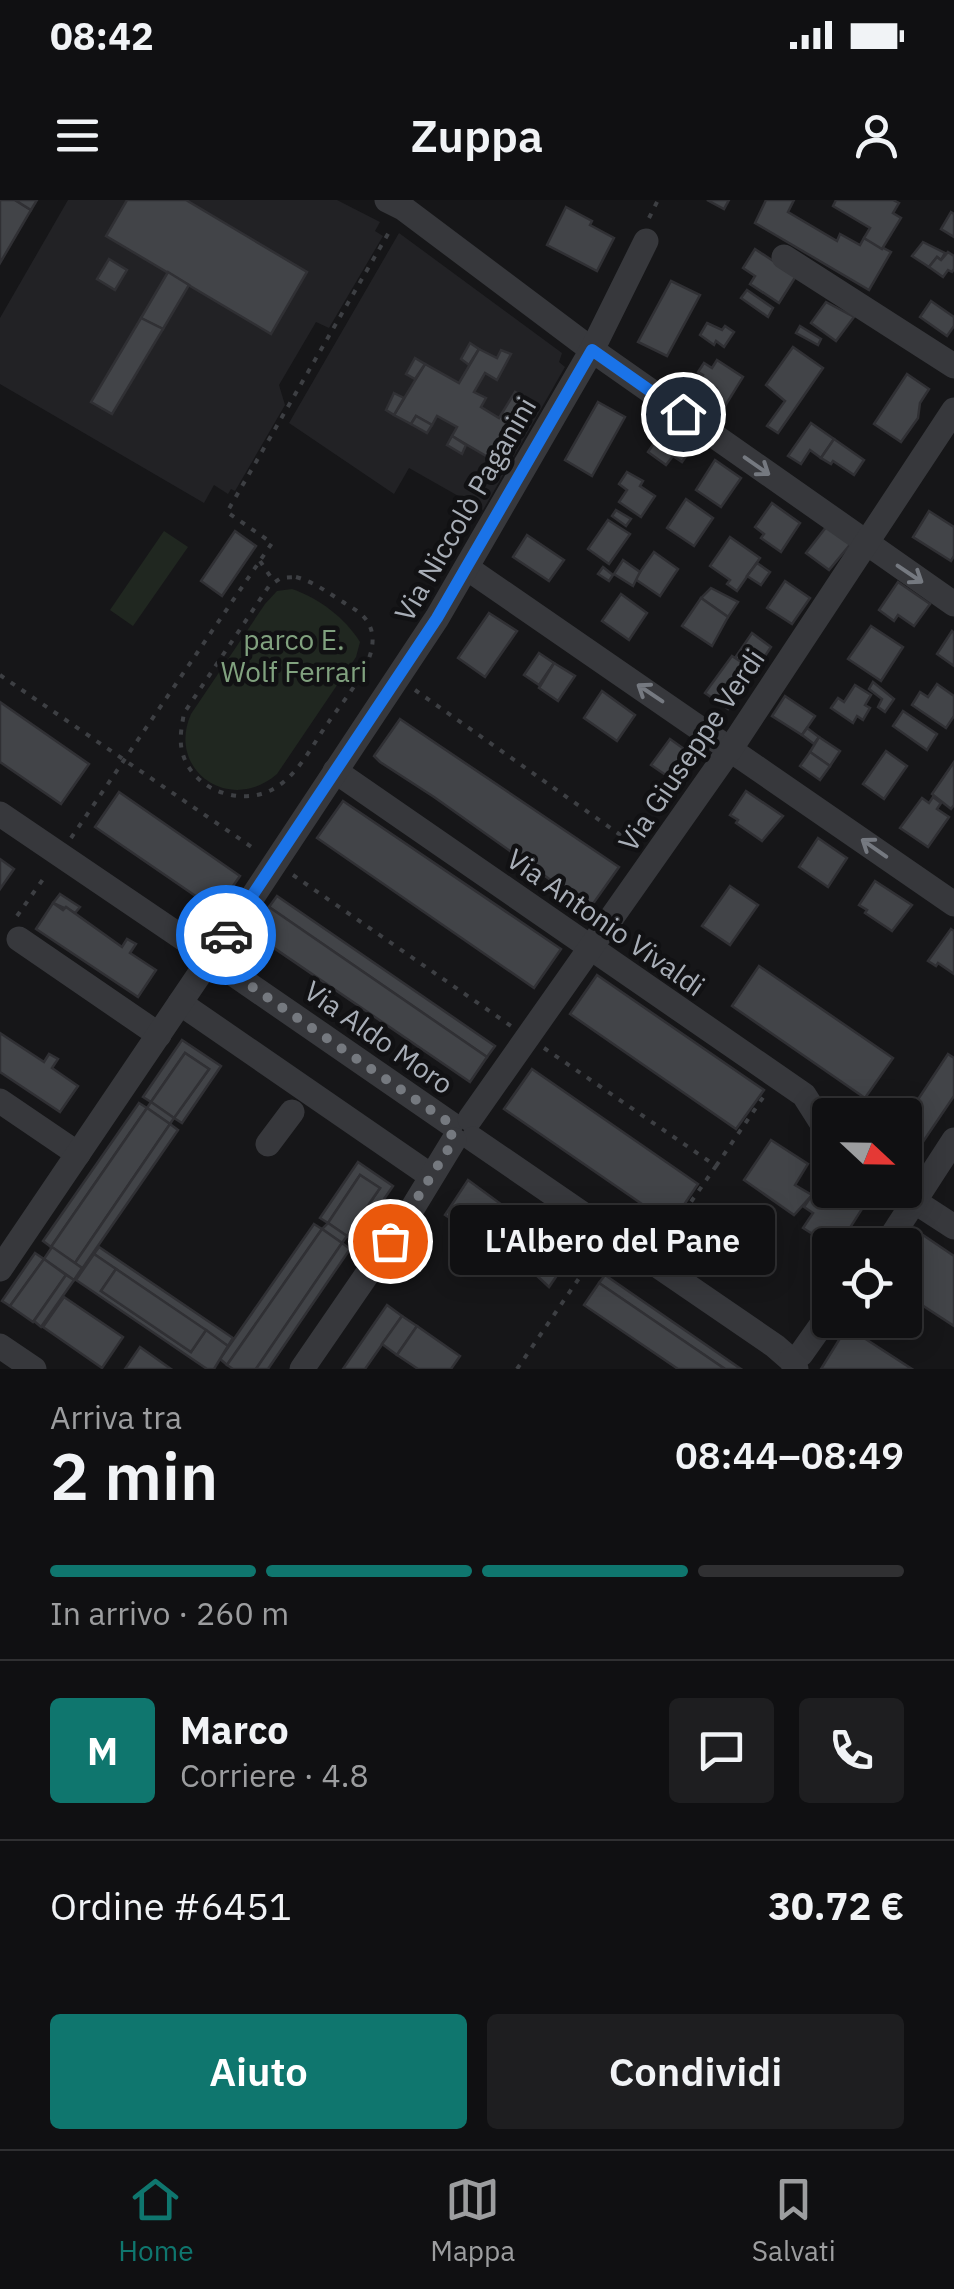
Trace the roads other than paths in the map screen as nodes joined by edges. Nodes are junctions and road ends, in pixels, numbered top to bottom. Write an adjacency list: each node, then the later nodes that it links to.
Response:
1 (395, 204): 4 (street)
2 (645, 236): 4 (street, Via Niccolò Paganini)
3 (784, 257): 5 (street)
4 (592, 350): 7 (street, one-way to 7); 8 (street, Via Niccolò Paganini)
5 (954, 366)
6 (954, 410): 7 (street, Via Giuseppe Verdi)
7 (866, 544): 9 (street, one-way to 9); 10 (street, Via Giuseppe Verdi)
8 (467, 568): 10 (street, one-way to 8); 11 (street, Via Niccolò Paganini)
9 (954, 604)
10 (731, 748): 13 (street, one-way to 10); 15 (street, Via Giuseppe Verdi)
11 (335, 771): 15 (street, Via Antonio Vivaldi); 16 (street, Via Niccolò Paganini)
12 (0, 814): 16 (street, Via Aldo Moro)
13 (954, 904)
14 (15, 933): 18 (street)
15 (591, 948): 20 (street, Via Antonio Vivaldi); 22 (street, Via Giuseppe Verdi)
16 (211, 957): 17 (street, Via Niccolò Paganini); 22 (street, Via Aldo Moro)
17 (180, 1003): 18 (street, Via Niccolò Paganini); 26 (street)
18 (159, 1035): 25 (street, Via Niccolò Paganini)
19 (0, 1101): 25 (street)
20 (812, 1108)
21 (292, 1112): 24 (street)
22 (462, 1130): 26 (street, Via Giuseppe Verdi); 33 (street, Via Aldo Moro)
23 (954, 1140): 27 (street)
24 (268, 1144)
25 (78, 1154): 30 (street, Via Niccolò Paganini)
26 (431, 1176): 35 (street, Via Giuseppe Verdi)
27 (922, 1177)
28 (922, 1206): 29 (street)
29 (954, 1227)
30 (0, 1269)
31 (813, 1338): 33 (street)
32 (0, 1346): 34 (street)
33 (793, 1364)
34 (34, 1369)
35 (302, 1369)

